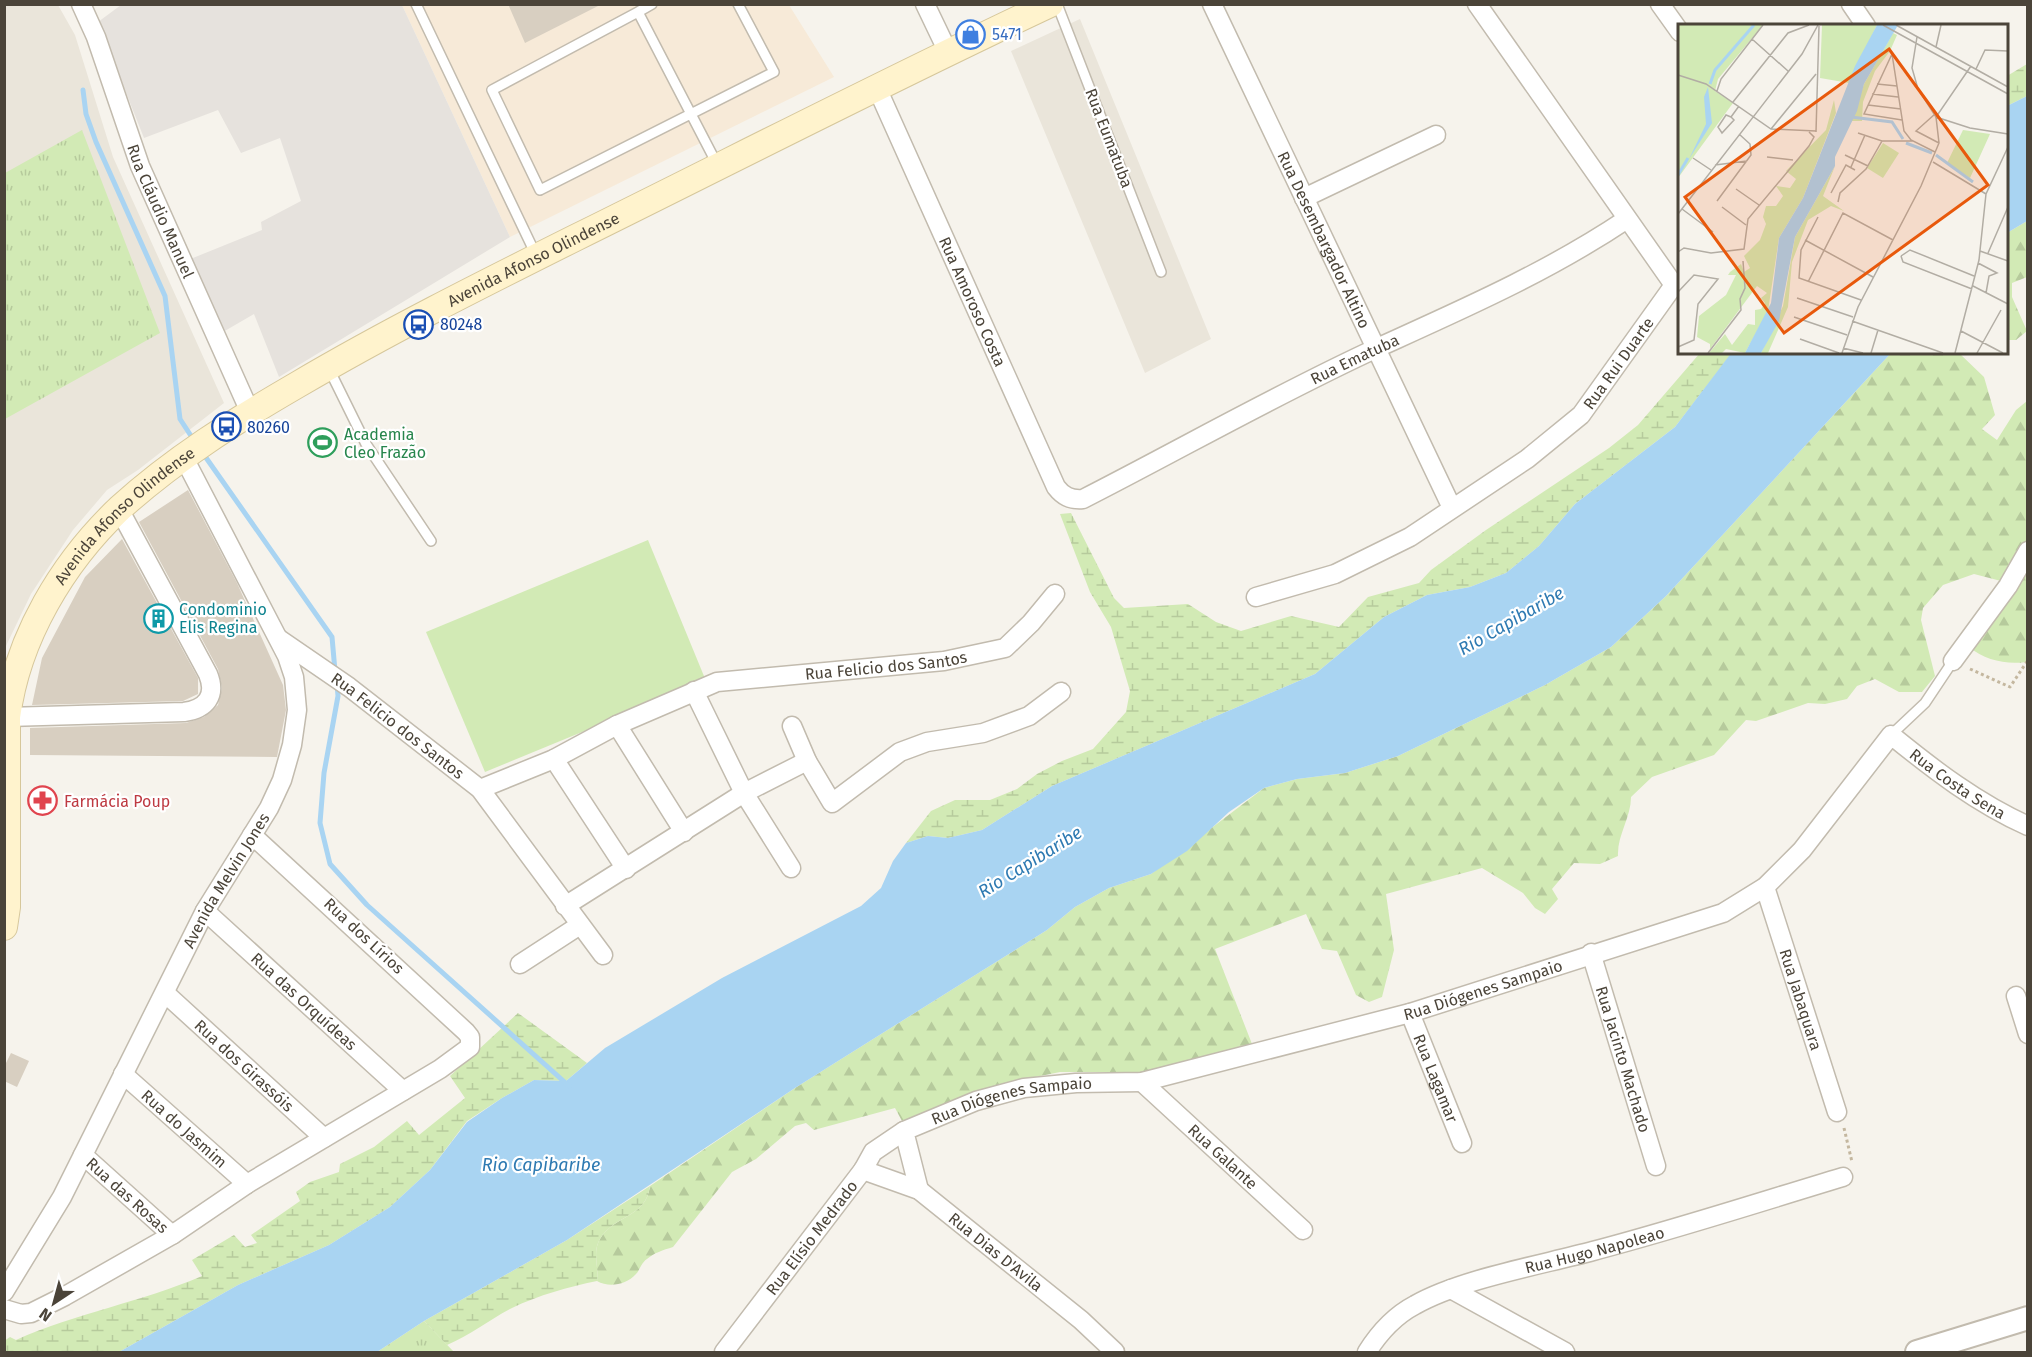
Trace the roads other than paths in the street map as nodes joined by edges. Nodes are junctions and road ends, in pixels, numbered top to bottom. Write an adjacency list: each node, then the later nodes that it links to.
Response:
1 (81, 4): 26 (street, Rua Cláudio Manuel)
2 (416, 4): 22 (lane)
3 (652, 4): 12 (lane)
4 (738, 4): 17 (lane)
5 (925, 4): 15 (street)
6 (1050, 4): 15 (main road, Avenida Afonso Olindense)
7 (1057, 4): 23 (lane, Rua Eumatuba)
8 (1212, 4): 20 (street, Rua Desembargador Altino)
9 (1477, 4): 21 (street, Rua Rui Duarte)
10 (1660, 4): 14 (street)
11 (1851, 4): 13 (street)
12 (638, 12): 17 (lane); 17 (lane)
13 (1865, 24)
14 (1678, 29)
15 (948, 52): 16 (main road, Avenida Afonso Olindense)
16 (877, 88): 19 (main road, Avenida Afonso Olindense); 28 (street, Rua Amoroso Costa)
17 (691, 114): 19 (lane)
18 (1436, 135): 20 (street)
19 (719, 167): 22 (main road, Avenida Afonso Olindense)
20 (1304, 198): 24 (street, Rua Desembargador Altino)
21 (1627, 219): 24 (street, Rua Ematuba); 29 (street, Rua Rui Duarte)
22 (537, 257): 25 (main road, Avenida Afonso Olindense)
23 (1161, 272)
24 (1376, 349): 28 (street, Rua Ematuba); 29 (street, Rua Desembargador Altino)
25 (328, 367): 26 (main road, Avenida Afonso Olindense); 31 (lane)
26 (250, 412): 27 (main road, Avenida Afonso Olindense)
27 (193, 449): 30 (main road, Avenida Afonso Olindense); 35 (street, Avenida Melvin Jones)
28 (1083, 499)
29 (1452, 508): 34 (street, Rua Rui Duarte)
30 (119, 509): 39 (main road, Avenida Afonso Olindense); 39 (street)
31 (431, 541)
32 (2028, 551): 36 (street)
33 (1055, 594): 37 (street, Rua Felicio dos Santos)
34 (1256, 597)
35 (279, 638): 46 (street, Rua Felicio dos Santos); 50 (street, Avenida Melvin Jones)
36 (1953, 661): 42 (lane, Rua Diógenes Sampaio)
37 (694, 692): 40 (street, Rua Felicio dos Santos); 47 (street)
38 (1061, 692): 45 (street)
39 (7, 695): 44 (main road, Avenida Afonso Olindense)
40 (617, 725): 43 (street, Rua Felicio dos Santos); 49 (street)
41 (792, 726): 45 (street)
42 (1891, 735): 48 (street, Rua Costa Sena); 53 (street, Rua Diógenes Sampaio)
43 (554, 759): 46 (street, Rua Felicio dos Santos); 52 (street)
44 (6, 760): 57 (main road, Avenida Afonso Olindense)
45 (807, 761): 47 (street)
46 (480, 789): 54 (street)
47 (744, 793): 49 (street); 51 (street)
48 (2028, 826)
49 (684, 832): 52 (street)
50 (252, 835): 55 (street, Avenida Melvin Jones); 67 (street, Rua dos Lírios)
51 (791, 868)
52 (626, 869): 54 (street)
53 (1765, 887): 58 (street, Rua Diógenes Sampaio); 68 (street, Rua Jabaquara)
54 (565, 906): 56 (street)
55 (205, 911): 61 (street, Avenida Melvin Jones); 67 (street, Rua das Orquídeas)
56 (580, 925): 59 (street); 60 (street)
57 (4, 927)
58 (1591, 953): 63 (street, Rua Diógenes Sampaio); 73 (street, Rua Jacinto Machado)
59 (603, 955)
60 (520, 964)
61 (166, 994): 65 (street, Avenida Melvin Jones); 70 (street, Rua dos Girassóis)
62 (2016, 996): 64 (street)
63 (1410, 1013): 66 (street, Rua Diógenes Sampaio); 71 (street, Rua Lagamar)
64 (2028, 1034)
65 (123, 1074): 72 (street, Avenida Melvin Jones); 76 (street, Rua do Jasmim)
66 (1142, 1082): 69 (street, Rua Diógenes Sampaio); 78 (street, Rua Galante)
67 (403, 1091): 70 (street)
68 (1837, 1112)
69 (904, 1131): 74 (street, Rua Elísio Medrado); 77 (street)
70 (324, 1138): 76 (street)
71 (1462, 1143)
72 (83, 1155): 79 (street, Rua das Rosas); 81 (street, Avenida Melvin Jones)
73 (1656, 1166)
74 (863, 1170): 77 (street, Rua Dias D'Avila); 84 (street, Rua Elísio Medrado)
75 (1843, 1177): 80 (street, Rua Hugo Napoleao)
76 (247, 1184): 79 (street)
77 (919, 1190): 85 (street, Rua Dias D'Avila)
78 (1303, 1230)
79 (172, 1235): 82 (street)
80 (1450, 1289): 86 (street, Rua Hugo Napoleao); 87 (street)
81 (4, 1292)
82 (4, 1309)
83 (2028, 1318): 88 (street)
84 (724, 1353)
85 (1115, 1353)
86 (1367, 1353)
87 (1565, 1353)
88 (1917, 1353)

